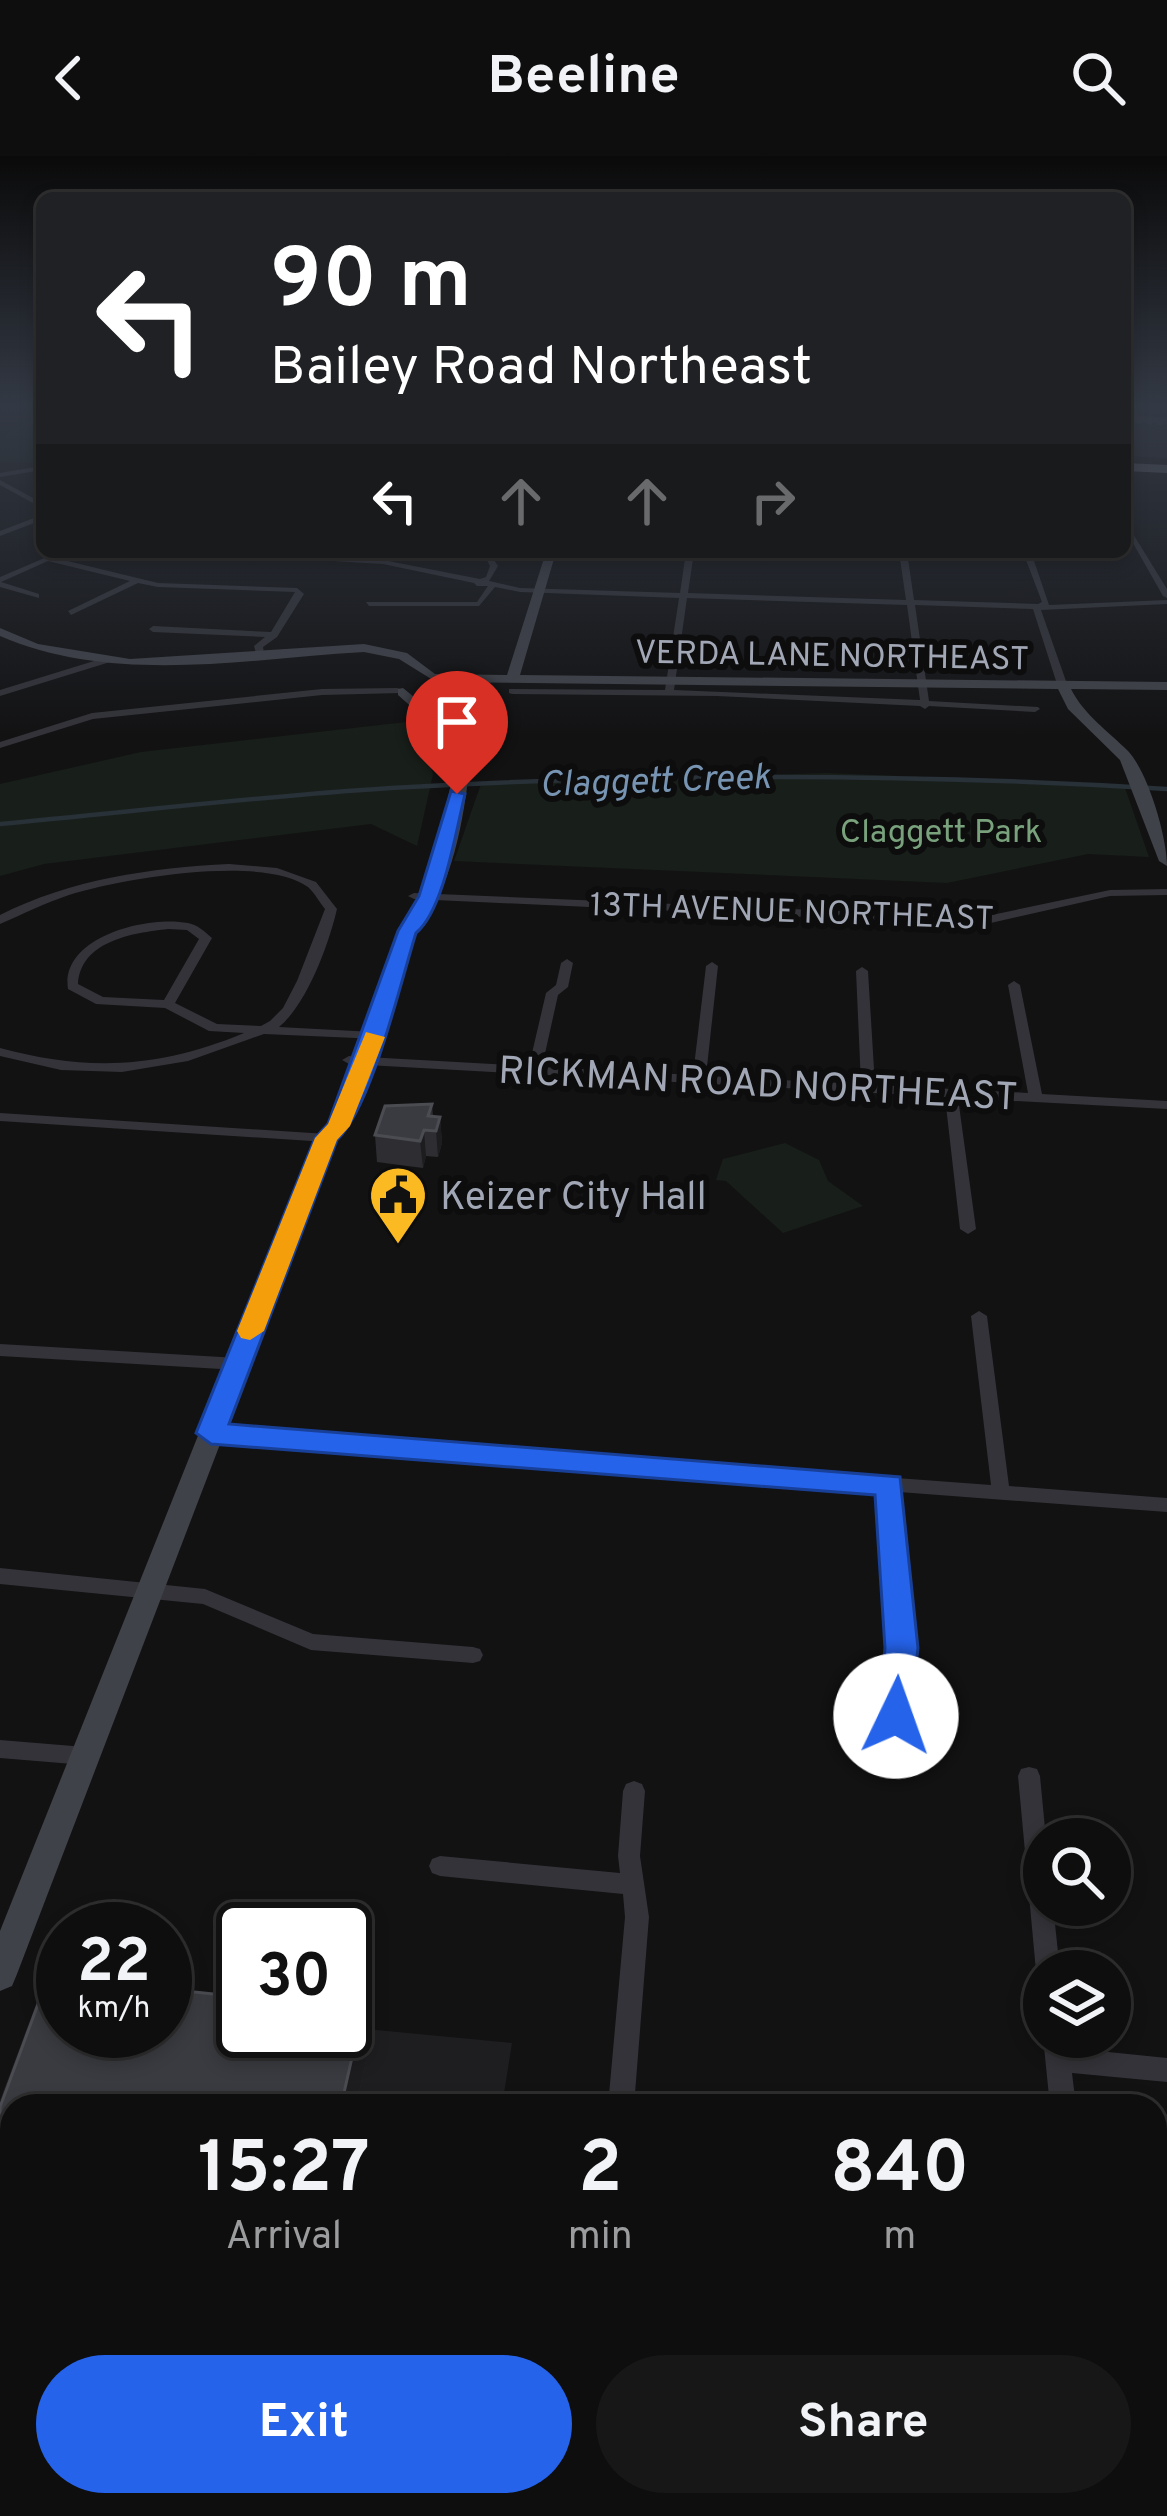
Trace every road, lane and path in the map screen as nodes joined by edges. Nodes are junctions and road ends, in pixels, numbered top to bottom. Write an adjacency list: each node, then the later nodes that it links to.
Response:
1 (36, 519): 2 (street)
2 (0, 534)
3 (1131, 534): 18 (street)
4 (305, 558): 13 (street)
5 (488, 558): 13 (street)
6 (549, 558): 15 (main road)
7 (689, 558): 16 (street)
8 (904, 558): 19 (street)
9 (1029, 558): 21 (street)
10 (48, 559): 11 (street); 12 (street)
11 (135, 580): 22 (street); 25 (street)
12 (0, 582): 17 (street)
13 (477, 584): 14 (street)
14 (491, 587): 15 (street); 20 (street)
15 (539, 590): 16 (street); 35 (main road)
16 (682, 595): 19 (street); 33 (street)
17 (36, 596)
18 (1167, 599): 21 (street)
19 (911, 602): 21 (street); 29 (street)
20 (369, 604)
21 (1040, 607): 31 (street)
22 (71, 613)
23 (153, 629): 25 (street)
24 (0, 632): 28 (main road)
25 (274, 635): 27 (street)
26 (387, 652): 27 (main road); 30 (main road); 32 (main road)
27 (260, 653): 28 (main road)
28 (107, 661): 36 (street)
29 (924, 682): 31 (main road, VERDA LANE NORTHEAST); 33 (main road, VERDA LANE NORTHEAST); 37 (street)
30 (434, 684): 32 (main road, VERDA LANE NORTHEAST); 35 (main road, VERDA LANE NORTHEAST); 39 (main road)
31 (1062, 684): 34 (main road, VERDA LANE NORTHEAST); 41 (main road)
32 (399, 685): 39 (main road); 40 (street)
33 (668, 686): 35 (main road, VERDA LANE NORTHEAST); 37 (street)
34 (1167, 686)
35 (513, 690)
36 (0, 693)
37 (925, 706): 38 (street)
38 (1035, 710)
39 (430, 715): 43 (main road)
40 (0, 745)
41 (1167, 861)
42 (1167, 892): 43 (street, 13TH AVENUE NORTHEAST)
43 (421, 896): 51 (main road)
44 (0, 920): 50 (street)
45 (568, 963): 54 (street)
46 (712, 966): 55 (street)
47 (862, 971): 56 (street)
48 (1014, 985): 58 (street)
49 (168, 1004): 49 (street); 50 (street)
50 (260, 1031): 51 (street); 52 (street)
51 (366, 1036): 53 (main road)
52 (0, 1052)
53 (357, 1060): 54 (street, RICKMAN ROAD NORTHEAST); 61 (main road)
54 (535, 1070): 55 (street, RICKMAN ROAD NORTHEAST)
55 (699, 1078): 56 (street, RICKMAN ROAD NORTHEAST)
56 (868, 1088): 57 (street, RICKMAN ROAD NORTHEAST)
57 (951, 1094): 58 (street, RICKMAN ROAD NORTHEAST); 62 (street)
58 (1036, 1098): 59 (street, RICKMAN ROAD NORTHEAST)
59 (1167, 1105)
60 (0, 1117): 61 (street)
61 (327, 1138): 65 (main road)
62 (968, 1229)
63 (979, 1316): 68 (street)
64 (0, 1350): 65 (street)
65 (238, 1364): 66 (main road)
66 (211, 1433): 67 (street); 71 (main road)
67 (889, 1485): 68 (street); 73 (street)
68 (1001, 1494): 69 (street)
69 (1167, 1505)
70 (0, 1576): 71 (street)
71 (151, 1590): 72 (street); 75 (main road)
72 (473, 1654)
73 (896, 1716)
74 (0, 1749): 75 (street)
75 (85, 1756): 80 (main road)
76 (1029, 1776): 81 (street)
77 (634, 1791): 79 (street)
78 (440, 1866): 79 (street)
79 (634, 1885): 86 (street)
80 (7, 1936): 82 (main road)
81 (1046, 1950)
82 (0, 1974)
83 (1057, 2058): 87 (street)
84 (1106, 2058): 85 (street)
85 (1167, 2070)
86 (622, 2094)
87 (1062, 2094)

